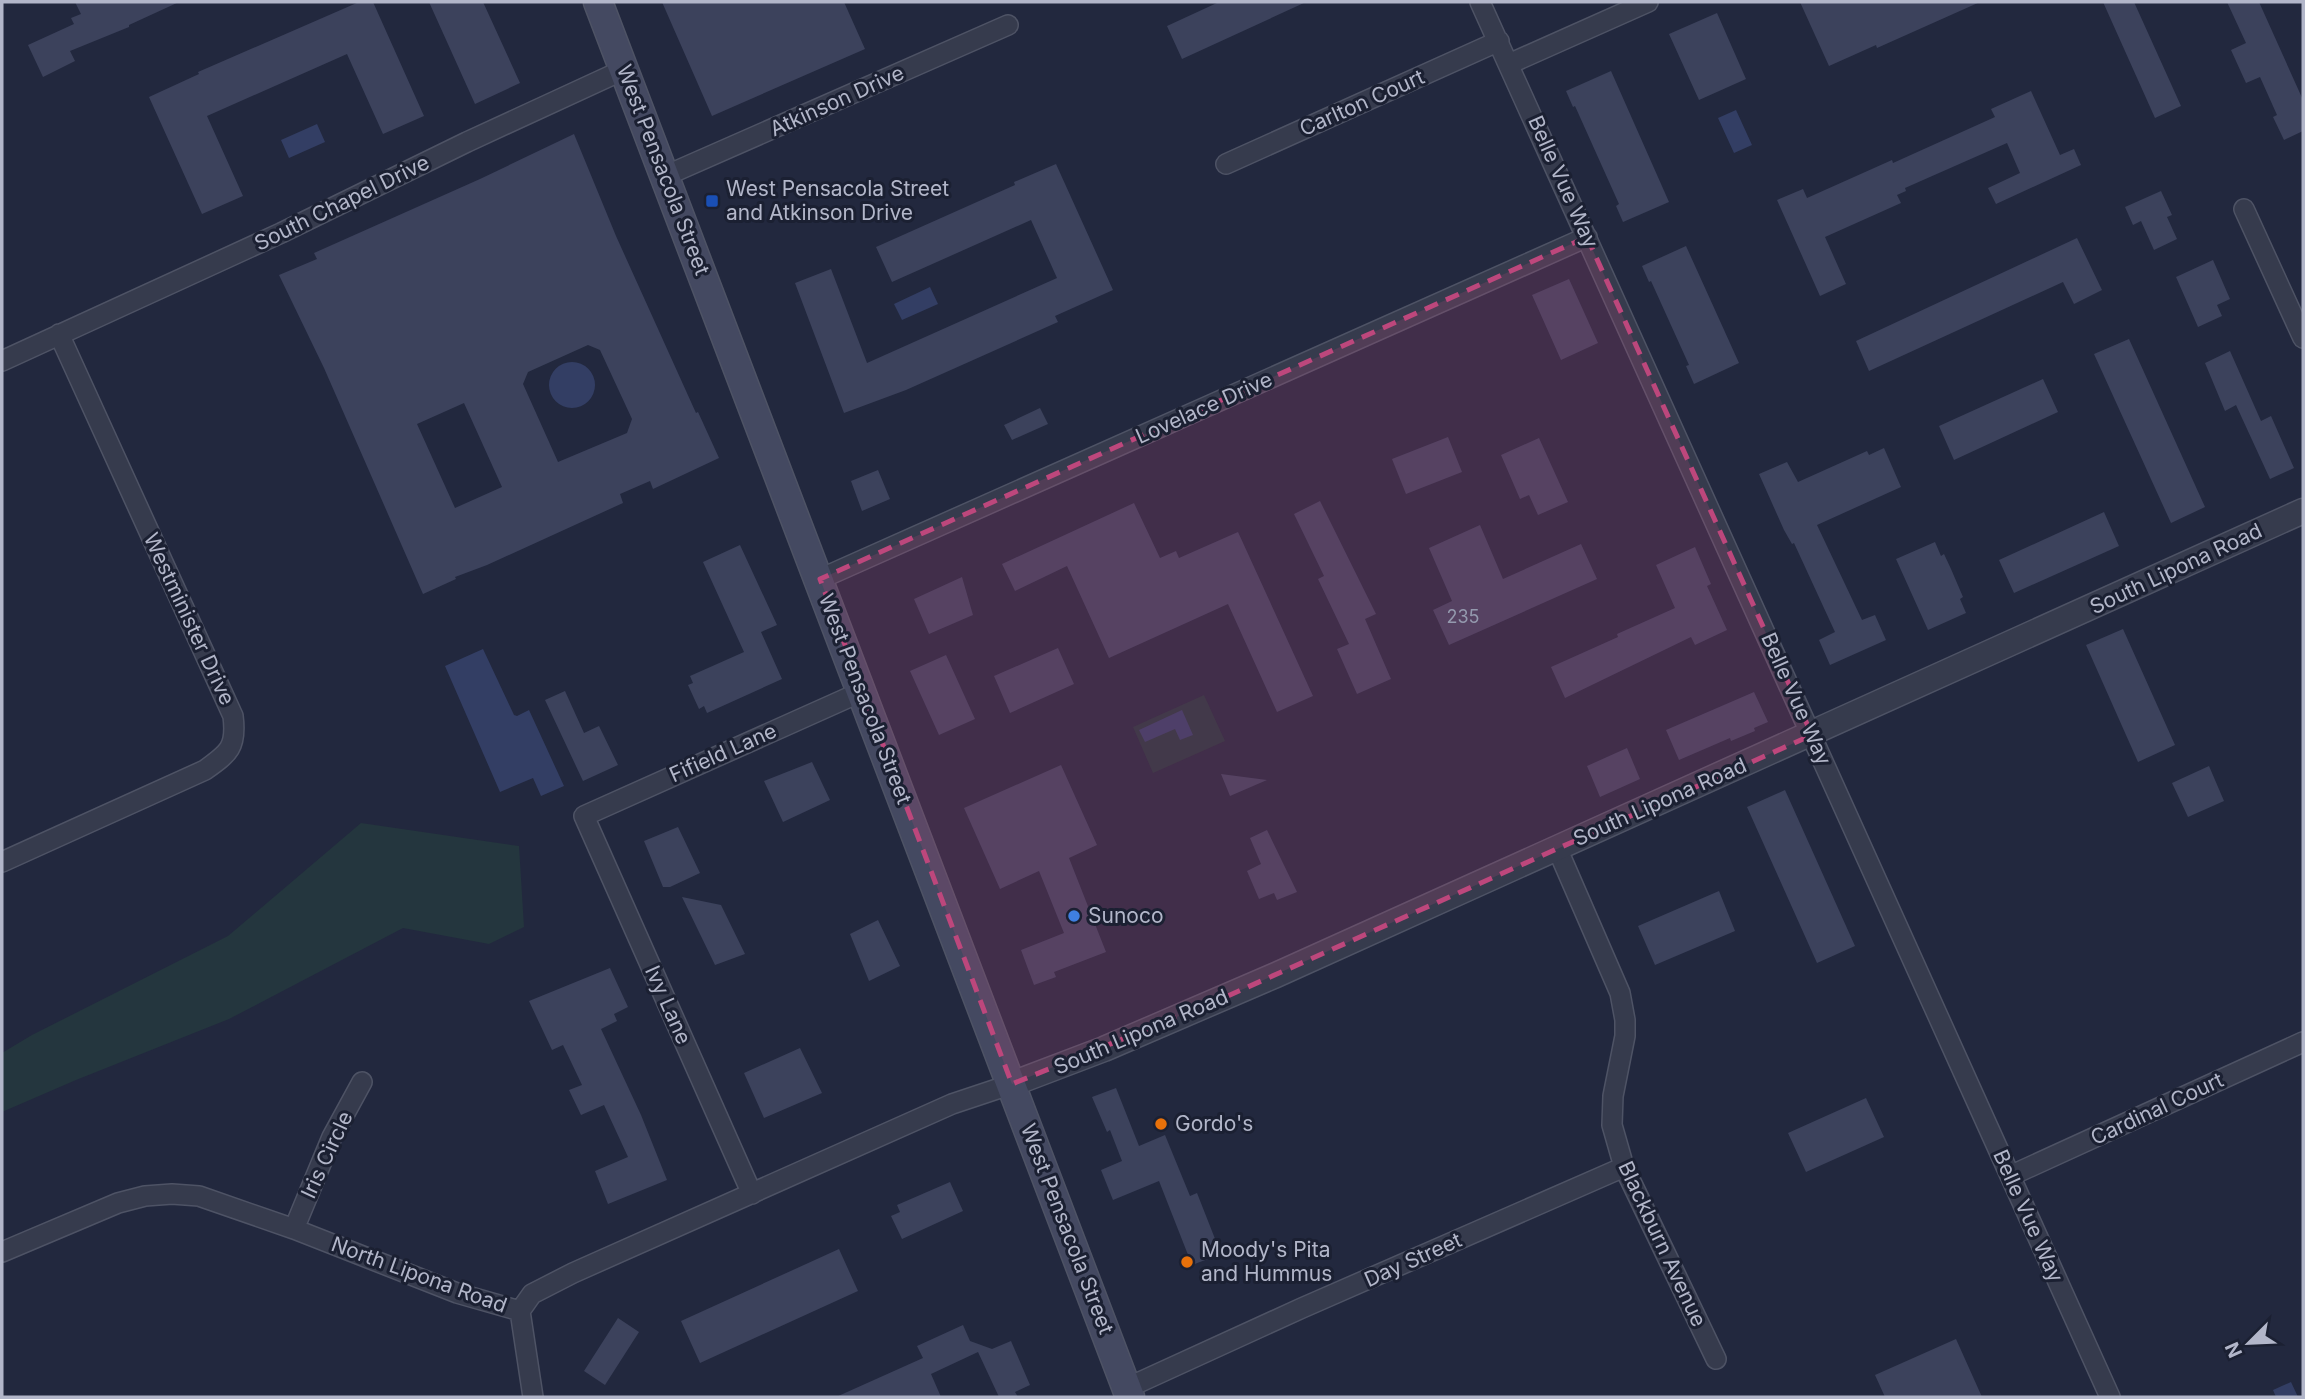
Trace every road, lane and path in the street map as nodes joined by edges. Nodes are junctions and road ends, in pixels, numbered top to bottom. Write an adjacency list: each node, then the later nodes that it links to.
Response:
1 (598, 2): 7 (main road, West Pensacola Street)
2 (1480, 2): 5 (street, Belle Vue Way)
3 (1648, 2): 6 (street)
4 (1008, 25): 9 (street, Atkinson Drive)
5 (1499, 41): 6 (street, Belle Vue Way); 8 (street, Carlton Court)
6 (1509, 64): 11 (street, Belle Vue Way)
7 (623, 70): 9 (main road, West Pensacola Street); 13 (street, South Chapel Drive)
8 (1226, 164)
9 (666, 176): 16 (main road, West Pensacola Street)
10 (2244, 209): 12 (street)
11 (1587, 237): 16 (street, Lovelace Drive); 18 (street, Belle Vue Way)
12 (2302, 333)
13 (59, 334): 14 (street, South Chapel Drive); 21 (street, Westminister Drive)
14 (2, 361)
15 (2303, 511): 18 (street, South Lipona Road)
16 (820, 579): 17 (main road, West Pensacola Street)
17 (863, 691): 19 (street, Fifield Lane); 24 (main road, West Pensacola Street)
18 (1812, 735): 20 (street, South Lipona Road); 26 (street, Belle Vue Way)
19 (584, 816): 27 (street, Ivy Lane)
20 (1557, 848): 24 (street, South Lipona Road); 25 (street, Blackburn Avenue)
21 (2, 862)
22 (2303, 1042): 26 (street, Cardinal Court)
23 (362, 1082): 28 (street, Iris Circle)
24 (1012, 1084): 27 (street, North Lipona Road); 32 (main road, West Pensacola Street)
25 (1623, 1167): 31 (street, Blackburn Avenue); 32 (street, Day Street)
26 (2010, 1176): 34 (street, Belle Vue Way)
27 (752, 1194): 30 (street, North Lipona Road)
28 (294, 1229): 29 (street, North Lipona Road); 30 (street, North Lipona Road)
29 (2, 1252)
30 (520, 1311): 33 (street)
31 (1716, 1359)
32 (1128, 1393)
33 (533, 1397)
34 (2110, 1397)

